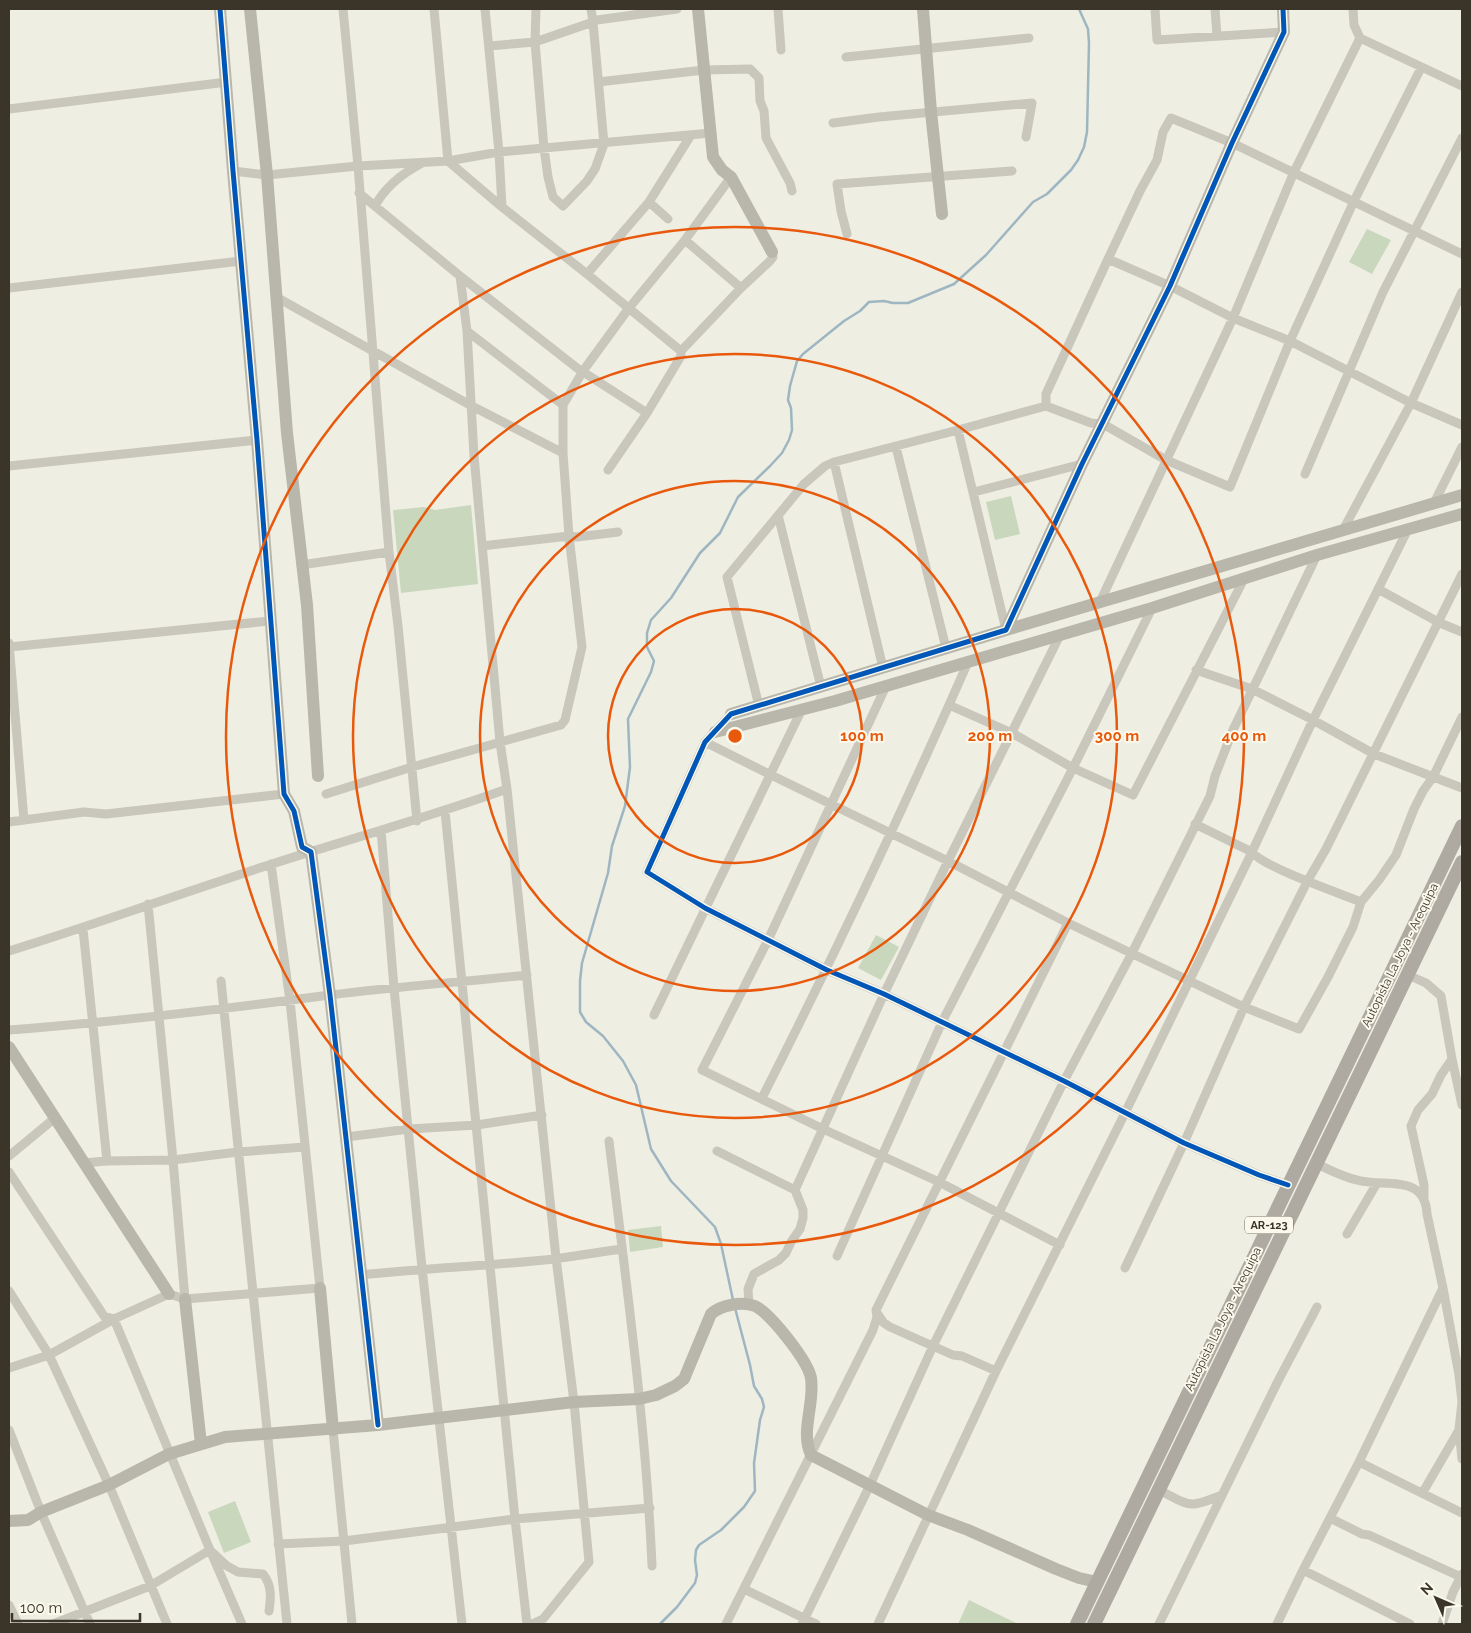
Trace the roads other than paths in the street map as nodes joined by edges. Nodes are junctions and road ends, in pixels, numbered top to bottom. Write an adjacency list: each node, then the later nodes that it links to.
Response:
1 (220, 9): 28 (street)
2 (250, 9): 48 (street)
3 (343, 9): 44 (street)
4 (434, 9): 42 (street)
5 (485, 9): 22 (street)
6 (536, 9): 21 (street)
7 (591, 9): 16 (street)
8 (677, 9): 16 (street)
9 (698, 9): 27 (street)
10 (778, 9): 24 (street)
11 (923, 9): 23 (street)
12 (1155, 9): 18 (street)
13 (1215, 9): 18 (street)
14 (1283, 9): 17 (street)
15 (1352, 9): 20 (street)
16 (593, 22): 21 (street); 29 (street)
17 (1284, 32): 18 (street); 38 (street)
18 (1217, 36)
19 (1028, 38): 23 (street)
20 (1360, 38): 26 (street); 47 (street)
21 (536, 42): 22 (street); 40 (street)
22 (489, 46): 41 (street)
23 (926, 49): 25 (street); 32 (street)
24 (781, 50)
25 (846, 57)
26 (1421, 68): 30 (street); 53 (street)
27 (704, 70): 29 (street); 34 (street); 51 (street)
28 (227, 82): 31 (street); 45 (street)
29 (598, 82): 39 (street)
30 (1462, 86)
31 (9, 109)
32 (931, 112): 33 (street); 36 (street); 49 (street)
33 (833, 123)
34 (711, 133): 35 (street); 50 (street)
35 (691, 135): 39 (street); 54 (street)
36 (1026, 137)
37 (1462, 138): 59 (street)
38 (1232, 143): 47 (street); 64 (street); 68 (street)
39 (604, 144): 40 (street); 40 (street)
40 (544, 148): 41 (street)
41 (499, 152): 42 (street); 56 (street)
42 (448, 161): 43 (street); 56 (street)
43 (425, 162): 44 (street); 55 (street)
44 (358, 166): 48 (street); 52 (street)
45 (232, 171): 48 (street); 65 (street)
46 (1012, 171): 49 (street)
47 (1294, 172): 53 (street); 74 (street)
48 (267, 175): 72 (street)
49 (938, 176): 57 (street); 60 (street)
50 (730, 178): 61 (street); 62 (street)
51 (792, 191)
52 (359, 194): 55 (street); 77 (street)
53 (1354, 201): 59 (street); 76 (street)
54 (649, 202): 58 (street); 66 (street)
55 (375, 206): 67 (street)
56 (502, 207): 66 (street)
57 (942, 214)
58 (668, 219)
59 (1415, 232): 63 (street); 80 (street)
60 (847, 234)
61 (685, 240): 70 (street); 73 (street)
62 (772, 252): 70 (street)
63 (1462, 254)
64 (1108, 259): 68 (street); 84 (street)
65 (241, 260): 69 (street); 89 (street)
66 (587, 274): 73 (street)
67 (460, 276): 75 (street); 79 (street)
68 (1170, 286): 74 (street); 86 (street)
69 (9, 288)
70 (741, 288): 78 (street)
71 (1462, 292): 81 (street)
72 (276, 297): 77 (street); 111 (street)
73 (629, 308): 78 (street); 79 (street)
74 (1233, 318): 76 (street); 93 (street)
75 (467, 332): 82 (street); 83 (street)
76 (1290, 341): 80 (street); 93 (street)
77 (372, 350): 82 (street); 109 (street)
78 (681, 351): 85 (street)
79 (583, 371): 83 (street); 85 (street)
80 (1350, 373): 81 (street); 98 (street)
81 (1411, 403): 87 (street); 105 (street)
82 (470, 405): 92 (street); 108 (street)
83 (562, 405): 92 (street)
84 (1046, 406): 86 (street); 88 (street)
85 (647, 413): 97 (street)
86 (1103, 424): 93 (street); 95 (street)
87 (1462, 425)
88 (958, 430): 90 (street); 99 (street)
89 (257, 440): 96 (street); 117 (street)
90 (896, 447): 94 (street); 124 (street)
91 (1462, 447): 101 (street)
92 (563, 453): 107 (street)
93 (1166, 460): 115 (street)
94 (834, 462): 103 (street); 126 (street)
95 (1082, 464): 99 (street); 119 (street)
96 (9, 466)
97 (608, 470)
98 (1304, 474)
99 (974, 492): 119 (street)
100 (1462, 495): 101 (street)
101 (1434, 503): 105 (street)
102 (1462, 514): 104 (street)
103 (778, 515): 129 (street); 131 (street)
104 (1408, 529): 110 (street); 114 (street)
105 (1343, 530): 115 (street)
106 (618, 532): 107 (street)
107 (569, 536): 108 (street); 139 (street)
108 (482, 546): 139 (street)
109 (389, 552): 111 (street); 142 (street)
110 (1317, 555): 113 (street); 130 (street)
111 (301, 565): 145 (street)
112 (1462, 574): 118 (street)
113 (1244, 579): 116 (street); 127 (street)
114 (1378, 589): 118 (street); 136 (street)
115 (1100, 602): 119 (street)
116 (1152, 608): 121 (street); 143 (street)
117 (270, 622): 123 (street); 149 (street)
118 (1440, 623): 120 (street); 141 (street)
119 (1006, 630): 124 (street)
120 (1462, 632)
121 (1060, 635): 125 (street); 138 (street)
122 (9, 643): 123 (street)
123 (9, 647): 153 (street)
124 (946, 648): 126 (street)
125 (968, 662): 128 (street); 132 (street)
126 (883, 668): 129 (street)
127 (1196, 670): 130 (street); 143 (street)
128 (886, 686): 133 (street); 151 (street)
129 (821, 687): 131 (street)
130 (1252, 689): 136 (street); 156 (street)
131 (759, 706): 134 (street)
132 (949, 706): 138 (street); 159 (street)
133 (802, 709): 137 (street); 144 (street)
134 (732, 714): 137 (street)
135 (1462, 716): 146 (street)
136 (1313, 720): 141 (street); 161 (street)
137 (715, 732): 140 (street)
138 (1012, 733): 143 (street); 162 (street)
139 (500, 742): 142 (street); 148 (street)
140 (706, 742): 144 (street); 169 (street)
141 (1374, 754): 146 (street); 165 (street)
142 (412, 767): 150 (street); 154 (street)
143 (1074, 768): 166 (street)
144 (771, 775): 151 (street); 169 (street)
145 (318, 776)
146 (1433, 777): 147 (street); 167 (street)
147 (1462, 788)
148 (507, 789): 152 (street); 176 (street)
149 (284, 794): 153 (street); 160 (street)
150 (326, 794)
151 (831, 804): 159 (street); 172 (street)
152 (445, 812): 154 (street); 180 (street)
153 (24, 820): 155 (street)
154 (416, 820): 158 (street)
155 (9, 822)
156 (1195, 824): 161 (street); 174 (street)
157 (1462, 826): 219 (main road, Autopista La Joya - Arequipa / AR-123)
158 (381, 830): 160 (street); 181 (street)
159 (892, 834): 162 (street); 175 (street)
160 (311, 852): 164 (street); 183 (street)
161 (1252, 852): 165 (street); 179 (street)
162 (948, 860): 166 (street); 182 (street)
163 (1462, 862): 177 (main road, Autopista La Joya - Arequipa / AR-123)
164 (271, 864): 168 (street); 184 (street)
165 (1308, 880): 167 (street); 185 (street)
166 (1009, 892): 170 (street); 189 (street)
167 (1361, 902): 185 (street)
168 (148, 904): 171 (street); 187 (street)
169 (705, 908): 172 (street); 188 (street)
170 (1068, 923): 174 (street); 193 (street)
171 (83, 929): 173 (street); 190 (street)
172 (768, 940): 175 (street); 196 (street)
173 (9, 951)
174 (1132, 952): 179 (street); 195 (street)
175 (827, 970): 182 (street); 196 (street)
176 (527, 975): 180 (street); 199 (street)
177 (1408, 975): 194 (street); 215 (main road, Autopista La Joya - Arequipa / AR-123)
178 (221, 981): 186 (street)
179 (1189, 981): 185 (street); 198 (street)
180 (462, 982): 181 (street); 201 (street)
181 (394, 988): 183 (street); 202 (street)
182 (884, 994): 189 (street); 203 (street)
183 (330, 995): 184 (street); 204 (street)
184 (290, 1001): 186 (street); 207 (street)
185 (1244, 1007): 206 (street)
186 (224, 1008): 187 (street); 209 (street)
187 (158, 1015): 190 (street); 212 (street)
188 (654, 1015)
189 (942, 1022): 193 (street); 210 (street)
190 (93, 1024): 191 (street); 213 (street)
191 (9, 1030)
192 (9, 1047): 200 (street)
193 (1003, 1053): 195 (street); 217 (street)
194 (1452, 1059): 197 (street); 221 (street)
195 (1064, 1081): 198 (street); 222 (street)
196 (762, 1098): 203 (street)
197 (1462, 1105)
198 (1125, 1113): 206 (street); 224 (street)
199 (542, 1115): 201 (street); 227 (street)
200 (55, 1118): 211 (street); 214 (street)
201 (477, 1125): 202 (street); 228 (street)
202 (409, 1129): 204 (street); 229 (street)
203 (823, 1129): 210 (street); 220 (street)
204 (346, 1137): 231 (street)
205 (609, 1141): 225 (street)
206 (1184, 1143): 219 (street); 230 (street)
207 (305, 1147): 209 (street); 232 (street)
208 (717, 1151): 220 (street)
209 (238, 1152): 212 (street); 235 (street)
210 (881, 1155): 217 (street); 226 (street)
211 (9, 1156)
212 (173, 1160): 213 (street); 237 (street)
213 (107, 1161): 214 (street)
214 (83, 1163): 236 (street)
215 (1317, 1164): 218 (street); 262 (main road, Autopista La Joya - Arequipa / AR-123)
216 (9, 1172): 241 (street)
217 (940, 1182): 222 (street); 240 (street)
218 (1377, 1183): 221 (street); 223 (street)
219 (1288, 1185): 282 (main road, Autopista La Joya - Arequipa / AR-123)
220 (795, 1190): 238 (street)
221 (1424, 1197): 233 (street)
222 (999, 1212): 224 (street); 242 (street)
223 (1347, 1234)
224 (1060, 1245): 245 (street)
225 (622, 1249): 227 (street); 246 (street)
226 (836, 1256)
227 (556, 1258): 228 (street); 247 (street)
228 (490, 1265): 229 (street); 248 (street)
229 (422, 1268): 231 (street); 249 (street)
230 (1125, 1268)
231 (361, 1275): 250 (street)
232 (320, 1288): 235 (street); 253 (street)
233 (1443, 1288): 251 (street); 259 (street)
234 (9, 1291): 243 (street)
235 (254, 1293): 237 (street); 254 (street)
236 (169, 1294): 237 (street); 241 (street)
237 (185, 1299): 255 (street)
238 (749, 1305): 246 (street); 257 (street)
239 (1317, 1307): 264 (street)
240 (876, 1310): 242 (street); 257 (street)
241 (114, 1319): 243 (street); 256 (street)
242 (933, 1346): 245 (street); 261 (street)
243 (49, 1355): 244 (street); 260 (street)
244 (9, 1368)
245 (996, 1371): 269 (street)
246 (638, 1398): 247 (street); 265 (street)
247 (574, 1402): 248 (street); 268 (street)
248 (505, 1409): 249 (street); 271 (street)
249 (439, 1417): 250 (street); 274 (street)
250 (378, 1426): 253 (street)
251 (1460, 1429): 258 (street); 263 (street)
252 (9, 1430): 266 (street)
253 (333, 1430): 254 (street); 276 (street)
254 (267, 1434): 255 (street); 277 (street)
255 (201, 1444): 256 (street)
256 (170, 1454): 260 (street); 278 (street)
257 (811, 1455): 261 (street); 284 (street)
258 (1462, 1459)
259 (1360, 1462): 263 (street); 270 (street)
260 (109, 1485): 266 (street); 283 (street)
261 (870, 1485): 269 (street); 288 (street)
262 (1159, 1490): 264 (street); 303 (main road, Autopista La Joya - Arequipa / AR-123)
263 (1423, 1492): 267 (street)
264 (1222, 1495): 304 (street)
265 (650, 1508): 268 (street); 279 (street)
266 (41, 1512): 272 (street); 287 (street)
267 (1462, 1513)
268 (584, 1514): 271 (street); 298 (street)
269 (928, 1514): 282 (street); 301 (street)
270 (1330, 1518): 280 (street); 281 (street)
271 (515, 1519): 274 (street); 297 (street)
272 (28, 1520): 273 (street); 275 (street)
273 (9, 1521)
274 (452, 1526): 276 (street); 296 (street)
275 (9, 1528)
276 (344, 1541): 277 (street); 295 (street)
277 (278, 1544): 294 (street)
278 (210, 1550): 283 (street); 286 (street); 293 (street)
279 (652, 1566)
280 (1302, 1570): 305 (street); 306 (street)
281 (1461, 1576): 307 (street)
282 (1097, 1582): 302 (main road, Autopista La Joya - Arequipa / AR-123)
283 (150, 1586): 287 (street); 292 (street)
284 (744, 1589): 288 (street); 299 (street)
285 (9, 1605): 289 (street)
286 (269, 1611)
287 (85, 1612): 290 (street); 291 (street)
288 (804, 1622): 300 (street)
289 (18, 1624)
290 (52, 1624)
291 (90, 1624)
292 (167, 1624)
293 (242, 1624)
294 (287, 1624)
295 (352, 1624)
296 (462, 1624)
297 (528, 1624)
298 (532, 1624)
299 (726, 1624)
300 (816, 1624)
301 (878, 1624)
302 (1077, 1624)
303 (1094, 1624)
304 (1159, 1624)
305 (1277, 1624)
306 (1410, 1624)
307 (1442, 1624)

